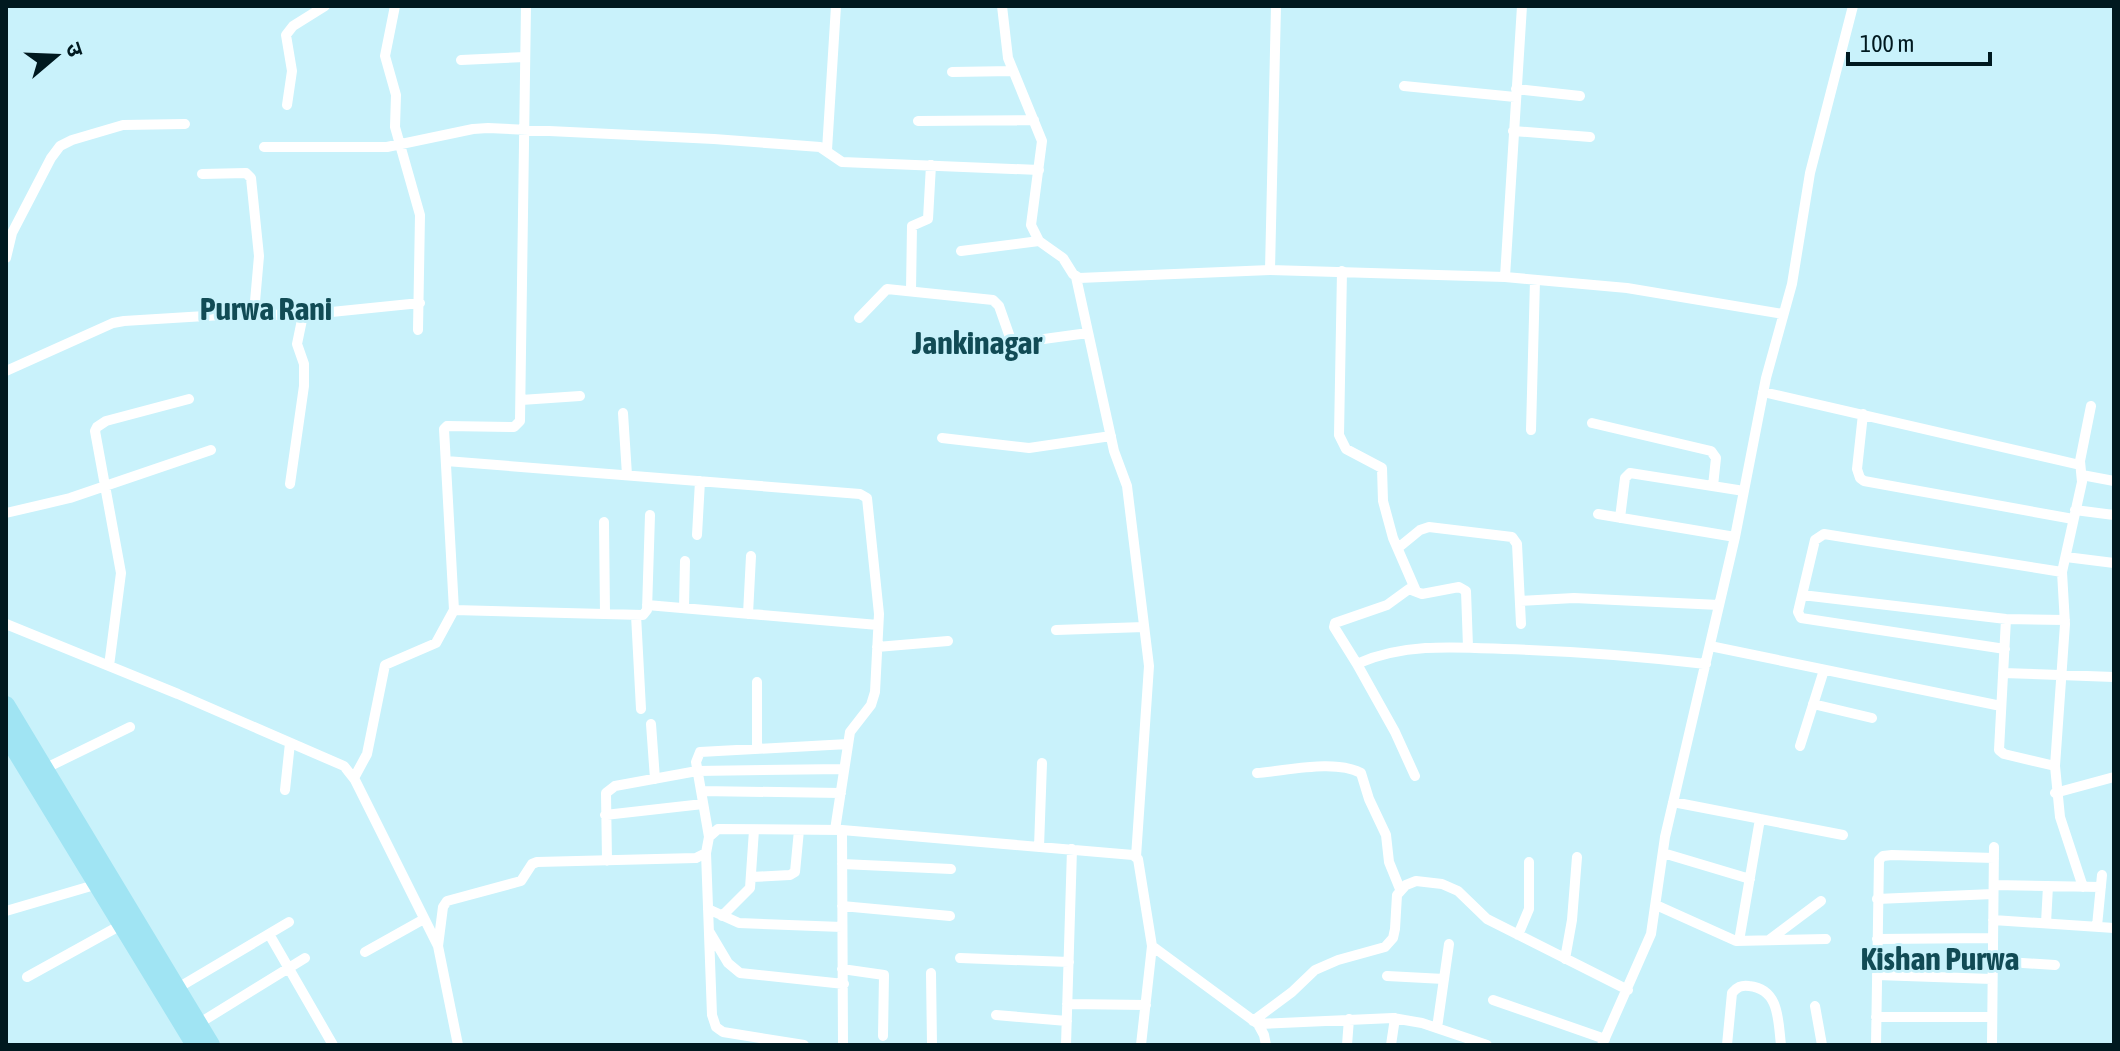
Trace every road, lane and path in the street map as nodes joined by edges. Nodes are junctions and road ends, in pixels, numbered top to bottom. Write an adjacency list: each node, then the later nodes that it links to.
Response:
1 (325, 6): 16 (street)
2 (395, 6): 23 (street)
3 (526, 6): 9 (street)
4 (836, 6): 25 (street)
5 (1002, 6): 11 (street)
6 (1276, 6): 32 (street)
7 (1522, 6): 14 (street)
8 (1853, 6): 40 (street)
9 (525, 57): 10 (street); 20 (street)
10 (461, 60)
11 (1013, 71): 12 (street); 17 (street)
12 (952, 72)
13 (1404, 86): 14 (street)
14 (1516, 93): 15 (street); 21 (street)
15 (1580, 96)
16 (287, 105)
17 (1034, 120): 18 (street); 27 (street)
18 (918, 121)
19 (185, 124): 31 (street)
20 (524, 129): 23 (street); 25 (street); 51 (street)
21 (1513, 131): 22 (street); 35 (street)
22 (1590, 137)
23 (400, 145): 24 (street); 38 (street)
24 (264, 147)
25 (827, 150): 26 (street)
26 (931, 165): 27 (street); 37 (street)
27 (1039, 170): 29 (street)
28 (202, 174): 39 (street)
29 (1039, 241): 30 (street); 34 (street)
30 (961, 251)
31 (6, 258)
32 (1270, 270): 33 (street); 34 (street)
33 (1342, 271): 35 (street); 78 (street)
34 (1076, 277): 44 (street)
35 (1505, 277): 36 (street)
36 (1535, 280): 40 (street); 56 (street)
37 (911, 291): 42 (street); 45 (street)
38 (420, 303): 41 (street); 43 (street)
39 (254, 313): 41 (street); 47 (street)
40 (1783, 314): 48 (street)
41 (303, 315): 65 (street)
42 (859, 318)
43 (418, 330)
44 (1088, 333): 45 (street); 57 (street)
45 (1012, 343): 46 (street)
46 (955, 351)
47 (6, 371)
48 (1763, 392): 54 (street); 68 (street)
49 (580, 396): 51 (street)
50 (189, 399): 67 (street)
51 (521, 400): 60 (street)
52 (2091, 406): 61 (street)
53 (623, 413): 62 (street)
54 (1863, 414): 61 (street); 71 (street)
55 (1592, 423): 66 (street)
56 (1531, 430)
57 (1111, 436): 58 (street); 99 (street)
58 (942, 438)
59 (211, 450): 67 (street)
60 (446, 461): 62 (street); 90 (street)
61 (2081, 470): 64 (street); 71 (street)
62 (627, 475): 63 (street)
63 (700, 481): 76 (street); 98 (street)
64 (2114, 481)
65 (290, 484)
66 (1713, 486): 68 (street); 74 (street)
67 (105, 487): 69 (street); 108 (street)
68 (1744, 491): 77 (street)
69 (6, 513)
70 (1598, 514): 74 (street)
71 (2074, 514): 73 (street); 80 (street)
72 (650, 515): 87 (street)
73 (2114, 515)
74 (1620, 518): 77 (street)
75 (604, 522): 91 (street)
76 (697, 535)
77 (1735, 537): 88 (street)
78 (1398, 548): 84 (street); 86 (street)
79 (751, 556): 92 (street)
80 (2066, 557): 82 (street); 83 (street)
81 (685, 561): 89 (street)
82 (2114, 563)
83 (2062, 572): 85 (street); 95 (street)
84 (1416, 591): 104 (street); 106 (street)
85 (1802, 595): 94 (street); 105 (street)
86 (1520, 601): 88 (street); 97 (street)
87 (647, 605): 89 (street); 93 (street)
88 (1719, 605): 102 (street)
89 (684, 608): 92 (street)
90 (454, 610): 91 (street); 134 (street)
91 (605, 614): 93 (street)
92 (748, 614): 98 (street)
93 (636, 615): 117 (street)
94 (2006, 619): 95 (street); 105 (street)
95 (2065, 620): 111 (street)
96 (6, 624): 108 (street)
97 (1521, 624)
98 (878, 625): 103 (street)
99 (1144, 627): 100 (street); 153 (street)
100 (1056, 630)
101 (948, 641): 103 (street)
102 (1710, 646): 107 (street); 109 (street)
103 (877, 647): 123 (street)
104 (1468, 647): 106 (street); 107 (street)
105 (2005, 649): 110 (street)
106 (1357, 664): 132 (street)
107 (1706, 664): 140 (street)
108 (109, 666): 122 (street)
109 (1824, 670): 114 (street); 116 (street)
110 (2003, 673): 111 (street); 116 (street)
111 (2061, 675): 112 (street); 127 (street)
112 (2114, 677)
113 (757, 682): 125 (street)
114 (1813, 704): 118 (street); 124 (street)
115 (6, 705): 128 (highway)
116 (2001, 706): 127 (street)
117 (641, 709)
118 (1872, 718)
119 (651, 724): 135 (street)
120 (130, 727): 128 (street)
121 (6, 735): 162 (highway)
122 (290, 743): 134 (street); 136 (street)
123 (848, 744): 125 (street); 129 (street)
124 (1800, 746)
125 (757, 748): 130 (street)
126 (1042, 763): 149 (street)
127 (2055, 766): 139 (street)
128 (44, 769): 162 (highway)
129 (844, 769): 130 (street); 138 (street)
130 (697, 771): 135 (street); 137 (street)
131 (1257, 773): 166 (street)
132 (1415, 776)
133 (2114, 777): 139 (street)
134 (354, 778): 176 (street)
135 (655, 779): 142 (street)
136 (285, 790)
137 (701, 791): 138 (street); 141 (street)
138 (841, 793): 146 (street)
139 (2055, 793): 164 (street)
140 (1673, 802): 143 (street); 152 (street)
141 (703, 804): 142 (street); 148 (street)
142 (605, 815): 155 (street)
143 (1760, 819): 147 (street); 161 (street)
144 (754, 830): 145 (street); 148 (street); 160 (street)
145 (799, 830): 146 (street); 160 (street)
146 (838, 830): 149 (street); 157 (street)
147 (1843, 835)
148 (709, 837): 151 (street)
149 (1039, 847): 150 (street)
150 (1072, 849): 153 (street); 200 (street)
151 (706, 853): 155 (street); 172 (street)
152 (1663, 853): 161 (street); 170 (street)
153 (1136, 857): 194 (street)
154 (1577, 857): 198 (street)
155 (607, 861): 193 (street)
156 (1529, 862): 186 (street)
157 (842, 864): 158 (street); 171 (street)
158 (951, 869)
159 (2102, 875): 165 (street)
160 (752, 877): 174 (street)
161 (1750, 879): 190 (street)
162 (105, 882): 173 (street); 180 (highway); 211 (highway)
163 (2048, 886): 164 (street); 167 (street); 179 (street)
164 (2083, 887): 165 (street)
165 (2101, 887): 181 (street)
166 (1400, 889): 186 (street); 223 (street)
167 (1994, 890): 168 (street); 168 (street); 177 (street)
168 (1877, 899): 189 (street)
169 (1821, 901): 191 (street)
170 (1656, 905): 190 (street); 212 (street)
171 (842, 906): 175 (street); 182 (street)
172 (708, 909): 174 (street); 184 (street)
173 (6, 911)
174 (722, 916): 182 (street)
175 (950, 916)
176 (424, 919): 193 (street); 195 (street)
177 (1993, 920): 179 (street); 187 (street)
178 (289, 922): 185 (street)
179 (2046, 923): 181 (street)
180 (121, 925): 207 (street); 229 (highway)
181 (2097, 926): 183 (street)
182 (842, 927): 203 (street)
183 (2114, 928)
184 (708, 930): 210 (street); 227 (street)
185 (269, 934): 202 (street); 211 (street)
186 (1518, 935): 198 (street)
187 (1993, 938): 189 (street); 199 (street)
188 (1826, 939): 191 (street)
189 (1877, 939): 205 (street)
190 (1739, 941): 191 (street)
191 (1767, 942)
192 (1449, 944): 208 (street)
193 (438, 946): 232 (street)
194 (1152, 946): 215 (street); 223 (street)
195 (365, 952)
196 (305, 958): 202 (street)
197 (960, 958): 200 (street)
198 (1565, 959): 212 (street)
199 (1992, 961): 201 (street); 209 (street)
200 (1069, 962): 214 (street)
201 (2055, 965)
202 (289, 967): 224 (street); 231 (street)
203 (842, 969): 210 (street); 226 (street)
204 (931, 973): 235 (street)
205 (1877, 975): 209 (street); 218 (street)
206 (1387, 976): 208 (street)
207 (27, 977)
208 (1444, 979): 225 (street)
209 (1992, 979): 219 (street)
210 (844, 984): 234 (street)
211 (176, 989): 224 (highway)
212 (1628, 990): 228 (street)
213 (1493, 1000): 228 (street)
214 (1067, 1004): 215 (street); 222 (street)
215 (1146, 1005): 237 (street)
216 (1815, 1006): 244 (street)
217 (996, 1015): 222 (street)
218 (1876, 1017): 219 (street); 245 (street)
219 (1992, 1017): 246 (street)
220 (1395, 1018): 221 (street); 225 (street); 240 (street)
221 (1349, 1019): 223 (street); 239 (street)
222 (1067, 1021): 236 (street)
223 (1255, 1022): 238 (street)
224 (198, 1024): 230 (highway)
225 (1437, 1028): 241 (street)
226 (883, 1036)
227 (766, 1042): 233 (street)
228 (1604, 1042)
229 (195, 1045)
230 (211, 1045)
231 (333, 1045)
232 (458, 1045)
233 (804, 1045)
234 (843, 1045)
235 (932, 1045)
236 (1066, 1045)
237 (1141, 1045)
238 (1266, 1045)
239 (1347, 1045)
240 (1391, 1045)
241 (1487, 1045)
242 (1727, 1045): 243 (street)
243 (1781, 1045)
244 (1822, 1045)
245 (1876, 1045)
246 (1992, 1045)

